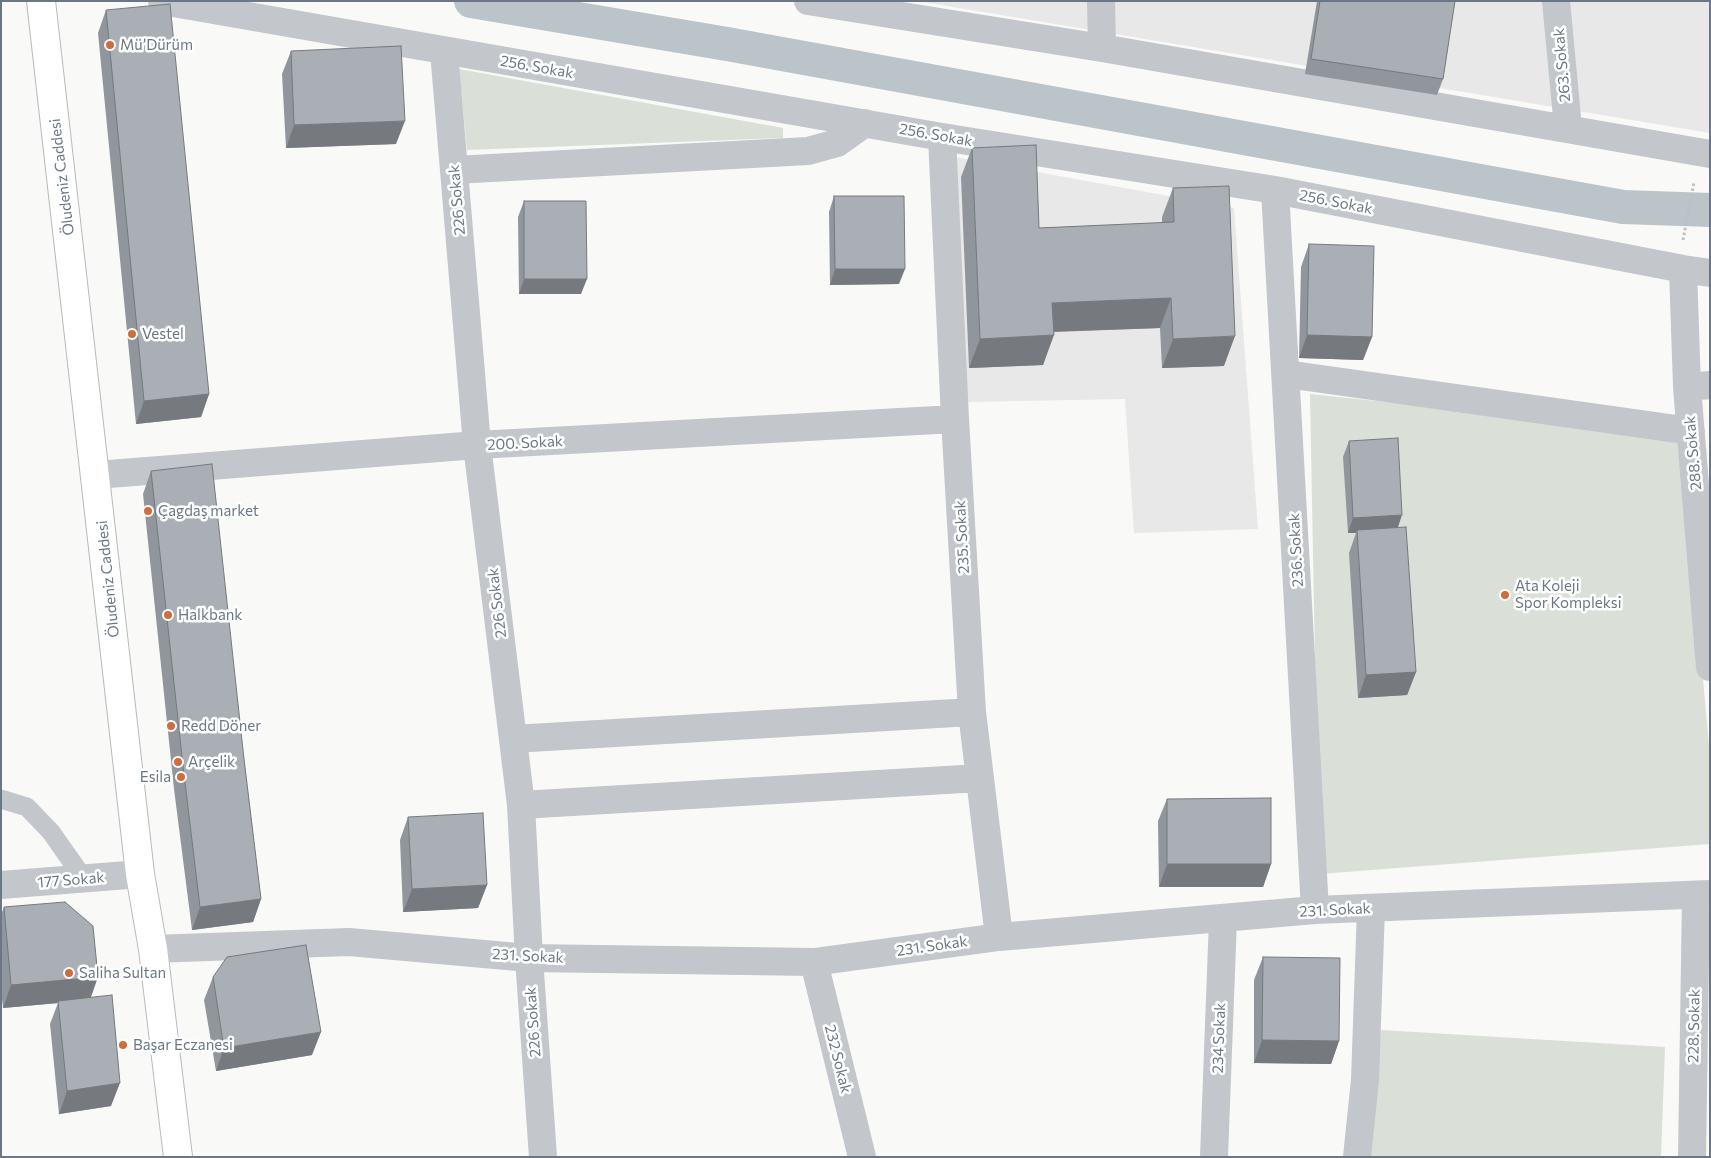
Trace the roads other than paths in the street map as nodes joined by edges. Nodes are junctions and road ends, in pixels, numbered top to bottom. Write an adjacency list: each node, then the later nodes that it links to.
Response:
1 (41, 1): 21 (main road, Öludeniz Caddesi)
2 (162, 1): 7 (street, 256. Sokak)
3 (808, 1): 6 (street)
4 (1101, 1): 6 (street)
5 (1556, 1): 9 (street, 263. Sokak)
6 (1102, 48): 9 (street)
7 (444, 51): 8 (street, 256. Sokak); 12 (street, 226 Sokak)
8 (865, 123): 10 (street, 256. Sokak); 12 (street)
9 (1568, 128): 11 (street)
10 (942, 137): 13 (street, 256. Sokak); 18 (street, 235. Sokak)
11 (1710, 154)
12 (454, 170): 20 (street, 226 Sokak)
13 (1275, 190): 14 (street, 256. Sokak); 16 (street, 236. Sokak)
14 (1683, 269): 15 (street, 256. Sokak); 17 (street, 288. Sokak)
15 (1710, 273)
16 (1286, 374): 19 (street); 33 (street, 236. Sokak)
17 (1698, 386): 19 (street, 288. Sokak)
18 (955, 420): 20 (street, 200. Sokak); 23 (street, 235. Sokak)
19 (1692, 431): 22 (street, 288. Sokak)
20 (477, 445): 21 (street, 200. Sokak); 24 (street, 226 Sokak)
21 (96, 475): 28 (main road, Öludeniz Caddesi)
22 (1710, 666)
23 (972, 712): 24 (street); 25 (street, 235. Sokak)
24 (513, 739): 27 (street, 226 Sokak)
25 (980, 778): 27 (street); 35 (street, 235. Sokak)
26 (1, 799): 29 (lane)
27 (521, 805): 37 (street, 226 Sokak)
28 (140, 874): 29 (street, 177 Sokak); 36 (main road, Öludeniz Caddesi)
29 (84, 879): 30 (street, 177 Sokak)
30 (1, 885)
31 (1703, 895): 32 (street, 231. Sokak); 44 (street, 228. Sokak)
32 (1371, 908): 33 (street, 231. Sokak); 43 (street)
33 (1315, 910): 34 (street, 231. Sokak)
34 (1223, 919): 35 (street, 231. Sokak); 42 (street, 234 Sokak)
35 (999, 936): 38 (street, 231. Sokak)
36 (153, 949): 37 (street, 231. Sokak); 39 (main road, Öludeniz Caddesi)
37 (529, 958): 38 (street, 231. Sokak); 40 (street, 226 Sokak)
38 (814, 962): 41 (street, 232 Sokak)
39 (178, 1157)
40 (543, 1157)
41 (862, 1157)
42 (1214, 1157)
43 (1356, 1157)
44 (1692, 1157)

